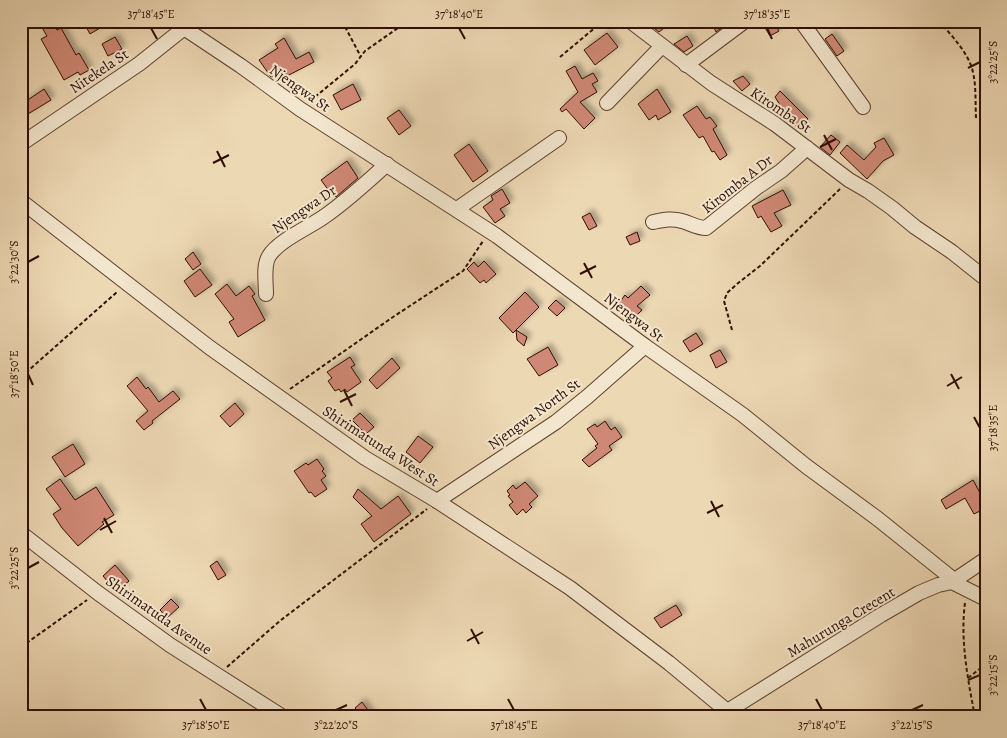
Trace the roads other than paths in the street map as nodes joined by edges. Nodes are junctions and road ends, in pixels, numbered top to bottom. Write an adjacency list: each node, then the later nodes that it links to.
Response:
1 (630, 21): 5 (street, Kiromba St)
2 (745, 21): 6 (street)
3 (801, 21): 8 (street)
4 (188, 25): 10 (street, Nitekela St); 12 (street, Njengwa St)
5 (662, 46): 6 (street, Kiromba St); 7 (street)
6 (686, 65): 11 (street, Kiromba St)
7 (607, 103)
8 (863, 107)
9 (559, 138): 14 (street)
10 (21, 144)
11 (807, 148): 15 (street, Kiromba A Dr); 16 (street, Kiromba St)
12 (387, 164): 14 (street, Njengwa St); 17 (street, Njengwa Dr)
13 (21, 201): 19 (street, Shirimatunda West St)
14 (457, 209): 18 (street, Njengwa St)
15 (652, 222)
16 (986, 280)
17 (266, 294)
18 (645, 346): 19 (street, Njengwa North St); 22 (street, Njengwa St)
19 (437, 501): 24 (street, Shirimatunda West St)
20 (21, 533): 25 (street, Shirimatuda Avenue)
21 (986, 559): 22 (street, Mahurunga Crecent)
22 (953, 581): 23 (street); 24 (street, Mahurunga Crecent)
23 (986, 599)
24 (725, 714)
25 (283, 717)

